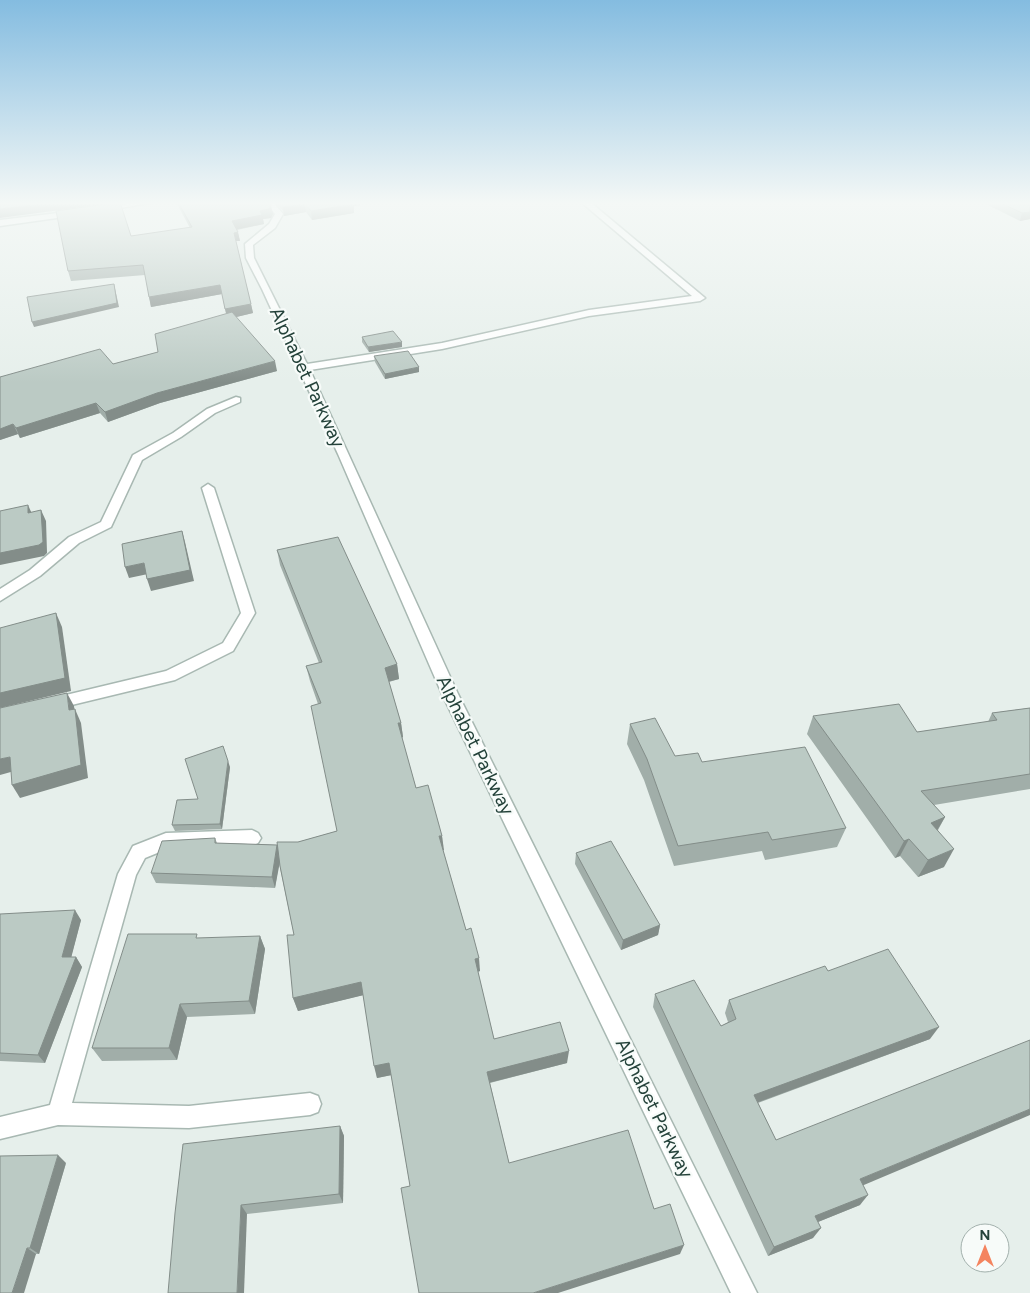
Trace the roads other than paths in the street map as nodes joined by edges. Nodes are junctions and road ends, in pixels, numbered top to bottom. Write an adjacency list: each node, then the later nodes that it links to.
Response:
1 (252, 262): 3 (street, Alphabet Parkway)
2 (657, 262): 3 (street)
3 (304, 368): 12 (street, Alphabet Parkway)
4 (236, 400): 6 (street)
5 (208, 488): 7 (street)
6 (0, 596)
7 (34, 708)
8 (252, 838): 10 (street)
9 (310, 1104): 10 (street)
10 (58, 1114): 11 (street)
11 (0, 1128)
12 (744, 1293)

